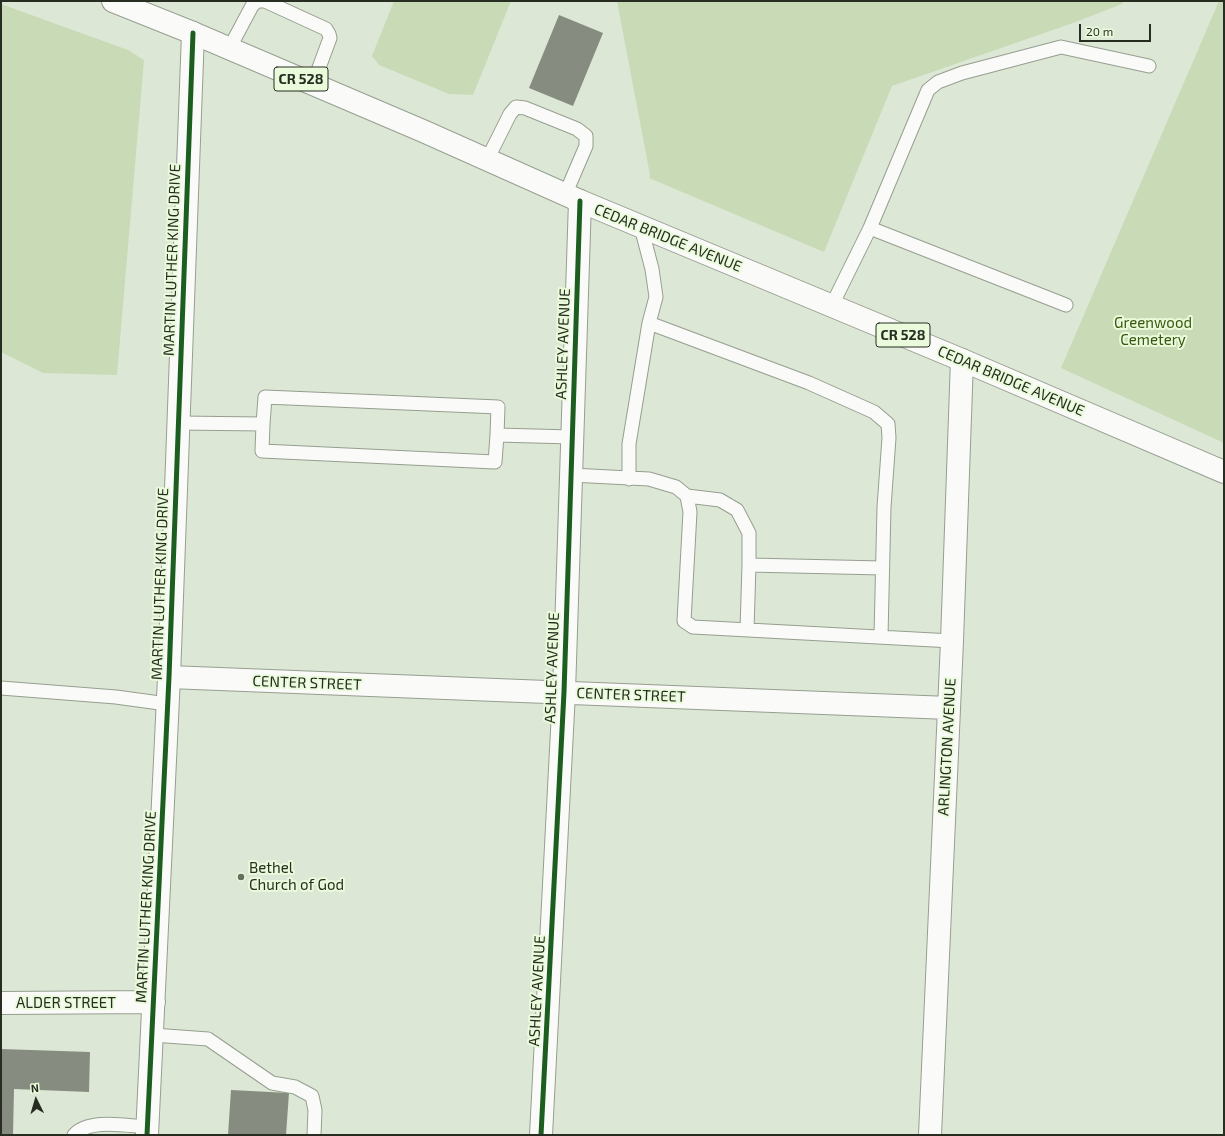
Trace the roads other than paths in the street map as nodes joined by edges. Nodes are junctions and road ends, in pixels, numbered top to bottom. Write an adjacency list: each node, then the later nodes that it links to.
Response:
1 (114, 1): 3 (street, CEDAR BRIDGE AVENUE / CR 528)
2 (265, 1): 4 (lane); 6 (lane)
3 (193, 33): 4 (street, CEDAR BRIDGE AVENUE / CR 528); 15 (street, MARTIN LUTHER KING DRIVE)
4 (229, 49): 6 (street, CEDAR BRIDGE AVENUE / CR 528)
5 (1149, 66): 10 (lane)
6 (313, 84): 7 (street, CEDAR BRIDGE AVENUE / CR 528)
7 (487, 160): 8 (street, CEDAR BRIDGE AVENUE / CR 528); 8 (lane)
8 (572, 198): 9 (street, CEDAR BRIDGE AVENUE / CR 528); 18 (street, ASHLEY AVENUE)
9 (641, 227): 11 (street, CEDAR BRIDGE AVENUE / CR 528); 13 (lane)
10 (870, 228): 11 (lane); 12 (lane)
11 (832, 305): 14 (street, CEDAR BRIDGE AVENUE / CR 528)
12 (1066, 305)
13 (649, 322): 21 (lane); 24 (lane)
14 (962, 360): 19 (street, CEDAR BRIDGE AVENUE / CR 528); 27 (street, ARLINGTON AVENUE)
15 (178, 423): 16 (lane); 28 (street, MARTIN LUTHER KING DRIVE)
16 (263, 424): 17 (lane); 17 (lane)
17 (497, 435): 18 (lane)
18 (572, 437): 20 (street, ASHLEY AVENUE)
19 (1224, 472)
20 (571, 475): 21 (lane); 30 (street, ASHLEY AVENUE)
21 (628, 479): 22 (lane)
22 (686, 496): 23 (lane); 25 (lane)
23 (749, 565): 24 (lane); 25 (lane)
24 (882, 568): 26 (lane)
25 (747, 630): 26 (lane)
26 (881, 636): 27 (lane)
27 (952, 641): 32 (street, ARLINGTON AVENUE)
28 (169, 677): 30 (street, CENTER STREET); 31 (street, MARTIN LUTHER KING DRIVE)
29 (1, 688): 31 (lane)
30 (564, 692): 32 (street, CENTER STREET); 39 (street, ASHLEY AVENUE)
31 (167, 704): 33 (street, MARTIN LUTHER KING DRIVE)
32 (949, 708): 40 (street, ARLINGTON AVENUE)
33 (154, 1002): 34 (street, ALDER STREET); 35 (street, MARTIN LUTHER KING DRIVE)
34 (1, 1003)
35 (152, 1035): 36 (street, MARTIN LUTHER KING DRIVE); 38 (lane)
36 (148, 1131): 37 (lane)
37 (74, 1135)
38 (314, 1135)
39 (541, 1135)
40 (930, 1135)

